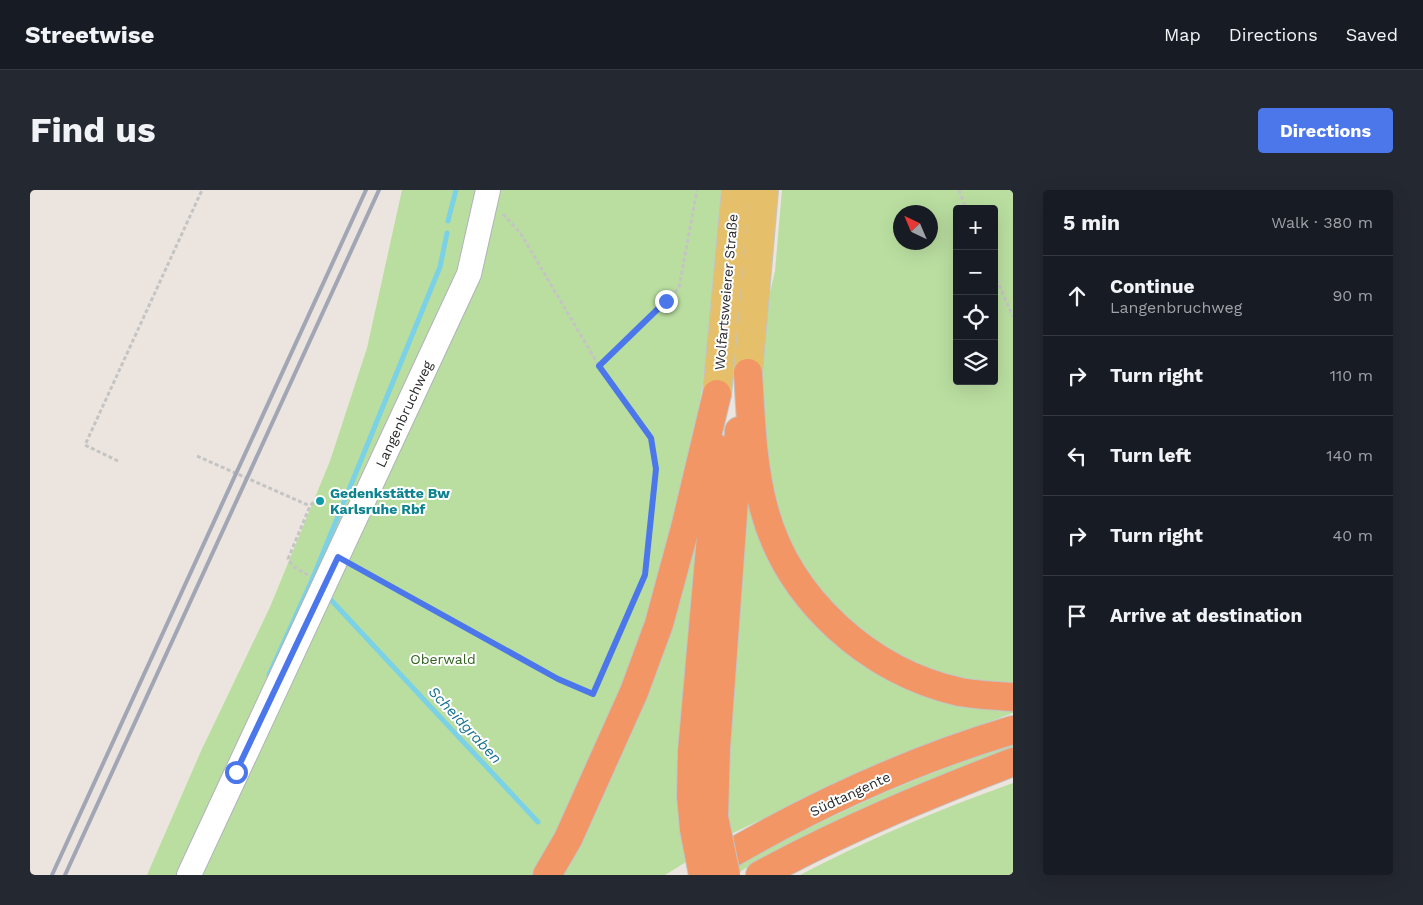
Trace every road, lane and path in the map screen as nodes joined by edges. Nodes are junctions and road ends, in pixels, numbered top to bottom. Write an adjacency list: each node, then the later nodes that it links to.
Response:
1 (202, 190): 14 (path)
2 (697, 190): 10 (path)
3 (736, 190): 12 (main road, Wolfartsweierer Straße)
4 (764, 190): 11 (main road, Wolfartsweierer Straße)
5 (959, 190): 7 (path)
6 (488, 191): 10 (path); 17 (lane, Langenbruchweg)
7 (965, 205)
8 (998, 282): 9 (path)
9 (1013, 316)
10 (599, 366): 17 (path)
11 (748, 373): 19 (highway); 22 (highway)
12 (716, 394): 22 (highway); 24 (highway)
13 (198, 456): 16 (path)
14 (118, 461)
15 (317, 498): 16 (path)
16 (310, 506): 18 (path)
17 (338, 557): 23 (lane, Langenbruchweg)
18 (306, 574)
19 (1013, 698)
20 (1013, 730): 25 (highway, Südtangente)
21 (1013, 762): 28 (highway)
22 (704, 823): 26 (highway, bridge); 27 (highway, bridge)
23 (189, 875)
24 (547, 875)
25 (694, 875)
26 (703, 875)
27 (726, 875)
28 (760, 875)

